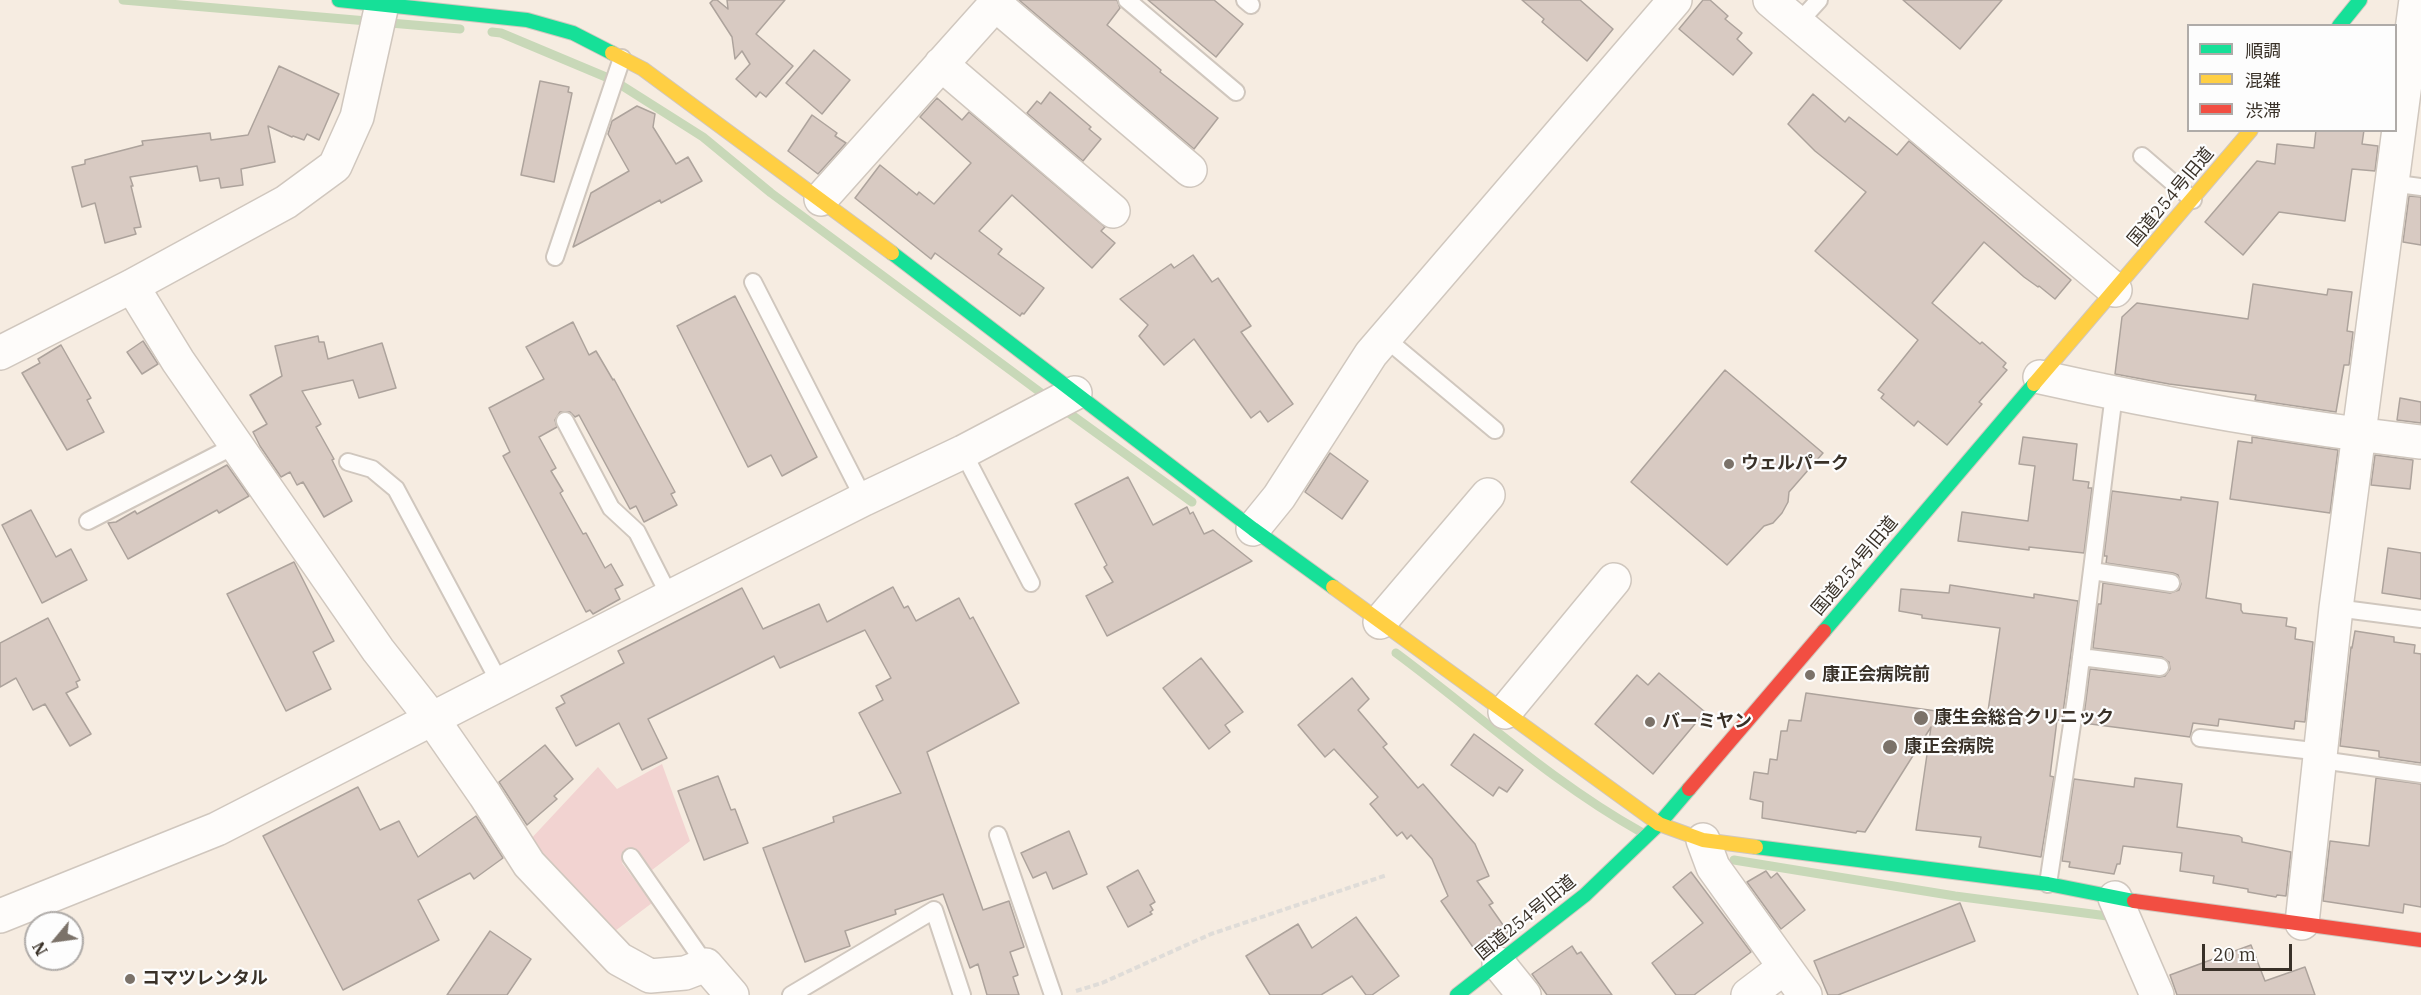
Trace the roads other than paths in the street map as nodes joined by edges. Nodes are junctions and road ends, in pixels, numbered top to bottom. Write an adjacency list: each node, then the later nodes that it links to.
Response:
1 (339, 0): 7 (street)
2 (1127, 0): 13 (lane)
3 (1675, 0): 25 (street)
4 (1770, 0): 9 (street)
5 (2360, 0): 10 (street)
6 (2416, 0): 17 (street)
7 (382, 2): 11 (street); 23 (street)
8 (997, 2): 12 (street); 16 (street)
9 (1809, 12): 24 (street)
10 (2341, 24)
11 (622, 58): 18 (street); 21 (lane)
12 (941, 64): 18 (street); 20 (street)
13 (1236, 92)
14 (2249, 132): 19 (street, 国道254号旧道)
15 (2142, 156): 19 (lane)
16 (1190, 170)
17 (2406, 185): 32 (street)
18 (821, 199): 28 (street)
19 (2193, 200): 24 (street, 国道254号旧道)
20 (1113, 211)
21 (555, 257)
22 (753, 282): 38 (lane)
23 (132, 286): 26 (street); 34 (street)
24 (2115, 290): 27 (street, 国道254号旧道)
25 (1385, 338): 31 (lane); 40 (street)
26 (0, 353)
27 (2040, 377): 29 (street); 57 (street, 国道254号旧道)
28 (1075, 393): 35 (street); 40 (street)
29 (2114, 394): 32 (street); 41 (lane)
30 (565, 421): 45 (lane)
31 (1495, 430)
32 (2360, 435): 33 (street); 46 (street)
33 (2421, 442)
34 (236, 445): 39 (lane); 53 (street)
35 (963, 452): 38 (street); 43 (lane)
36 (348, 462): 51 (lane)
37 (1488, 495): 48 (street)
38 (864, 499): 45 (street)
39 (88, 522)
40 (1252, 530): 48 (street)
41 (2092, 571): 44 (lane); 49 (lane)
42 (1614, 580): 52 (street)
43 (1031, 583)
44 (2171, 583)
45 (670, 597): 51 (street)
46 (2336, 608): 47 (lane); 55 (street)
47 (2421, 619)
48 (1380, 622): 52 (street)
49 (2081, 657): 50 (lane); 61 (lane)
50 (2160, 667)
51 (501, 685): 53 (street)
52 (1505, 712): 57 (street)
53 (433, 720): 63 (street); 67 (street)
54 (2200, 738): 55 (lane)
55 (2322, 756): 56 (lane); 64 (street)
56 (2421, 774)
57 (1659, 824): 59 (street); 66 (street, 国道254号旧道)
58 (998, 835): 72 (lane)
59 (1703, 840): 61 (street); 68 (street)
60 (631, 857): 67 (lane)
61 (2048, 884): 62 (street)
62 (2115, 898): 64 (street); 77 (street)
63 (0, 916)
64 (2302, 923): 65 (street)
65 (2421, 940)
66 (1500, 964): 73 (street, 国道254号旧道); 74 (street)
67 (706, 965): 69 (street)
68 (1785, 967): 75 (street); 76 (street)
69 (732, 995)
70 (791, 995): 71 (lane)
71 (962, 995)
72 (1053, 995)
73 (1457, 995)
74 (1524, 995)
75 (1748, 995)
76 (1805, 995)
77 (2157, 995)

